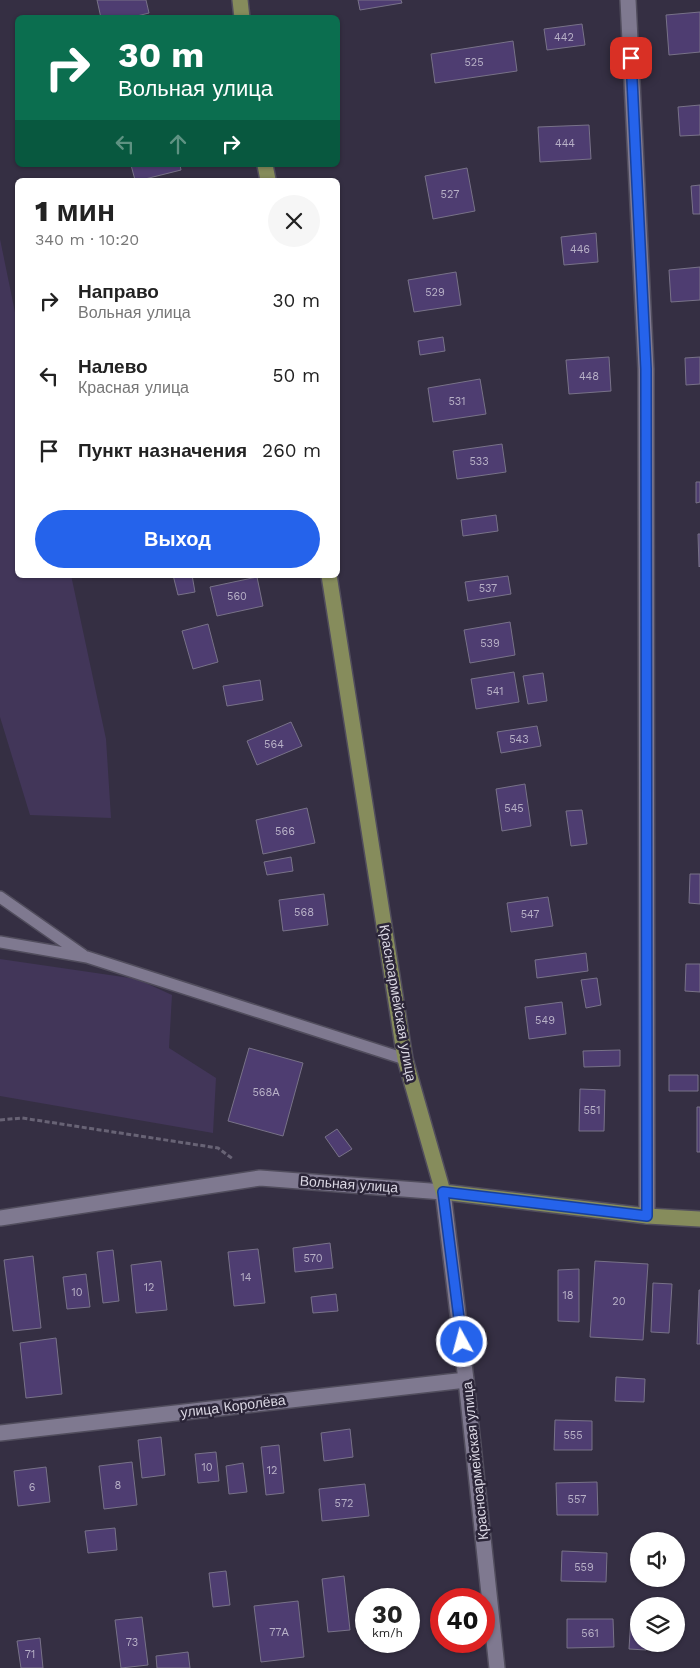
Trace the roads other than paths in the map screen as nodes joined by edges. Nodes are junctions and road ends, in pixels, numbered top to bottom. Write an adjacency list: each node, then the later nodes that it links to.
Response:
1 (240, 0): 3 (main road)
2 (628, 0): 10 (street)
3 (242, 15)
4 (329, 578): 8 (main road, Красноармейская улица)
5 (0, 897): 7 (lane)
6 (0, 942): 7 (lane)
7 (87, 957): 8 (lane)
8 (405, 1060): 9 (main road, Красноармейская улица)
9 (443, 1192): 10 (main road, Вольная улица); 11 (street, Вольная улица); 13 (street, Красноармейская улица)
10 (647, 1216): 12 (main road, Вольная улица)
11 (0, 1218)
12 (700, 1219)
13 (466, 1380): 14 (street, улица Королёва); 15 (street, Красноармейская улица)
14 (0, 1433)
15 (497, 1668)

